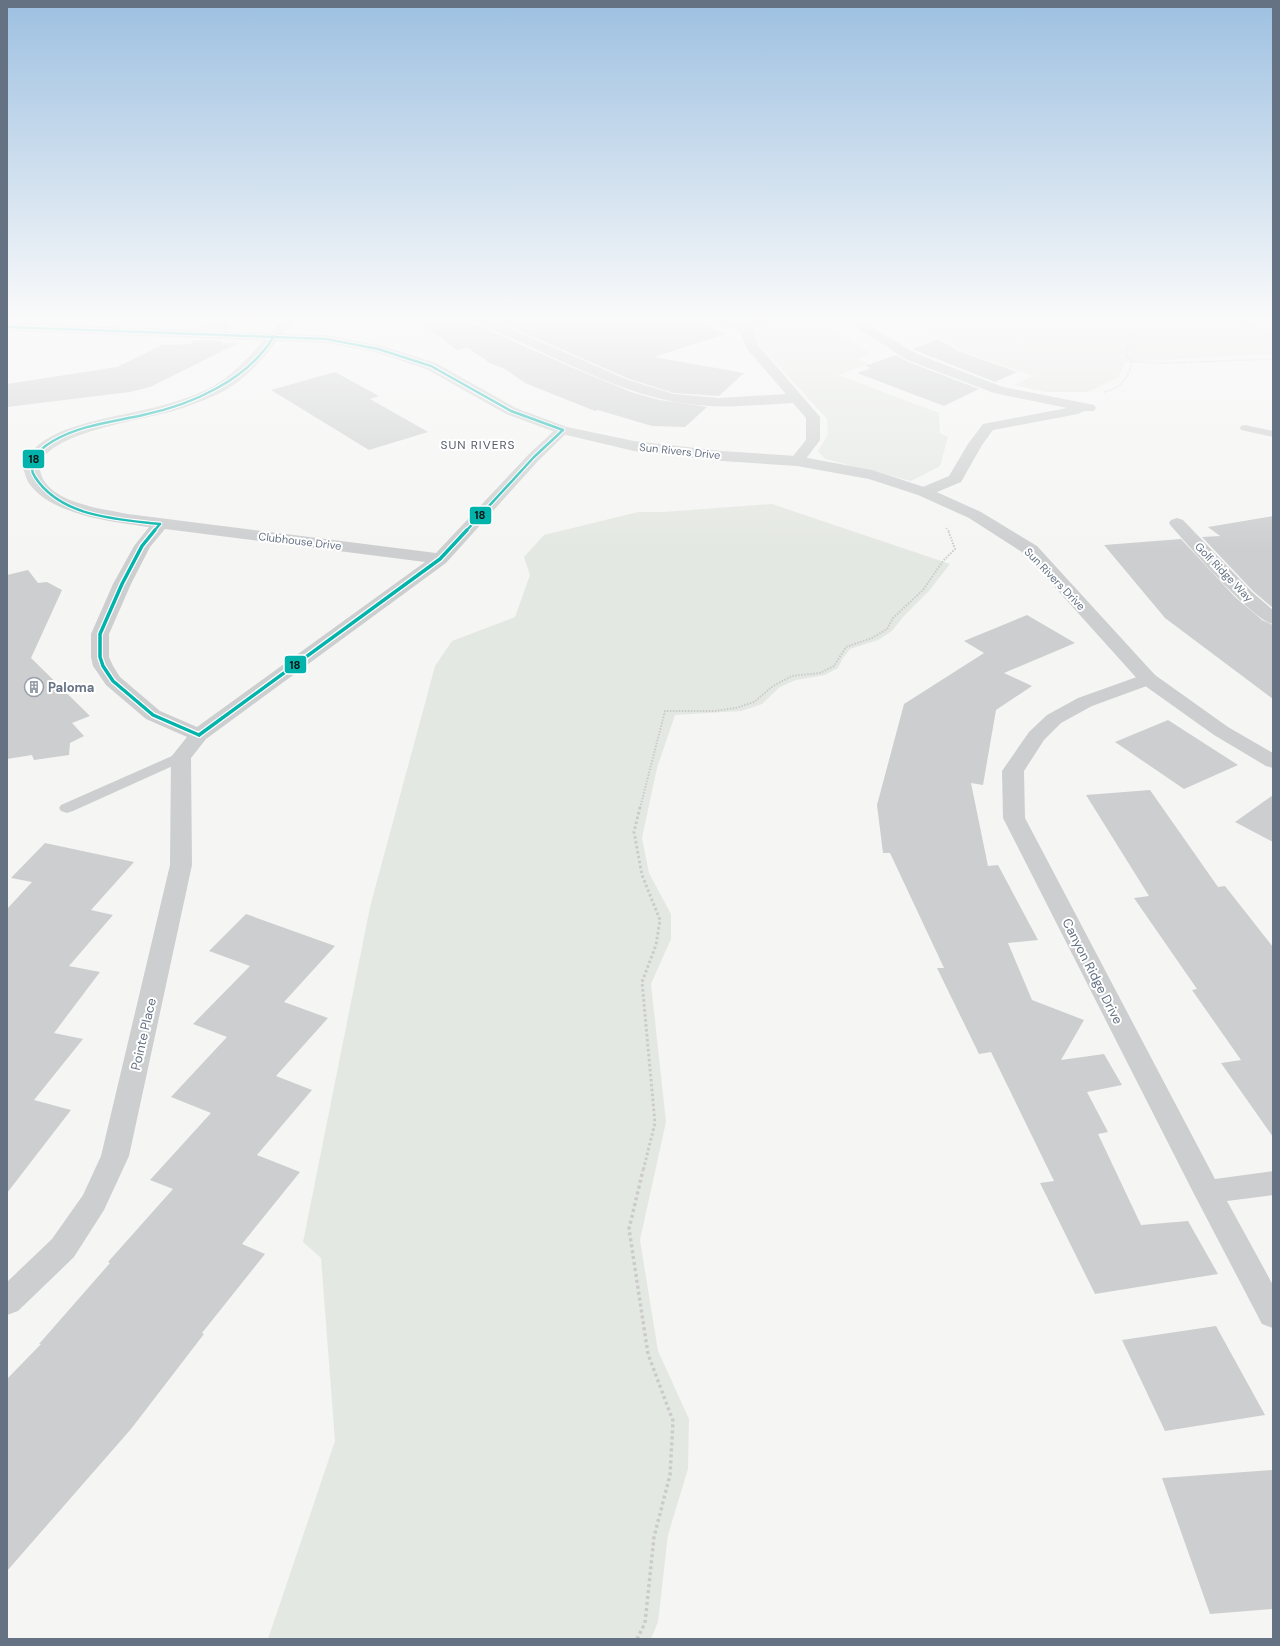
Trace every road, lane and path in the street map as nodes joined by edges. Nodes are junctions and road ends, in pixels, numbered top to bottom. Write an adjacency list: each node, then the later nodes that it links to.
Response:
1 (202, 396): 14 (street, Clubhouse Drive)
2 (484, 396): 9 (street, Sun Rivers Drive)
3 (667, 396): 6 (street)
4 (1004, 396): 7 (street)
5 (1028, 396): 7 (street)
6 (798, 398): 11 (street)
7 (1026, 420): 12 (street)
8 (1245, 428): 10 (lane)
9 (563, 430): 11 (street, Sun Rivers Drive); 16 (street)
10 (1273, 434)
11 (797, 461): 12 (street, Sun Rivers Drive)
12 (924, 492): 18 (street, Sun Rivers Drive)
13 (1176, 523): 17 (street, Golf Ridge Way)
14 (160, 524): 16 (street, Clubhouse Drive); 19 (street)
15 (944, 526): 27 (path)
16 (440, 559): 19 (street)
17 (1273, 619)
18 (1148, 679): 21 (street, Sun Rivers Drive); 24 (street, Canyon Ridge Drive)
19 (199, 735): 20 (street)
20 (181, 757): 22 (lane); 25 (street, Pointe Place)
21 (1273, 762)
22 (67, 808)
23 (1273, 1183): 24 (street)
24 (1207, 1192): 26 (street, Canyon Ridge Drive)
25 (7, 1302)
26 (1273, 1314)
27 (637, 1639)

